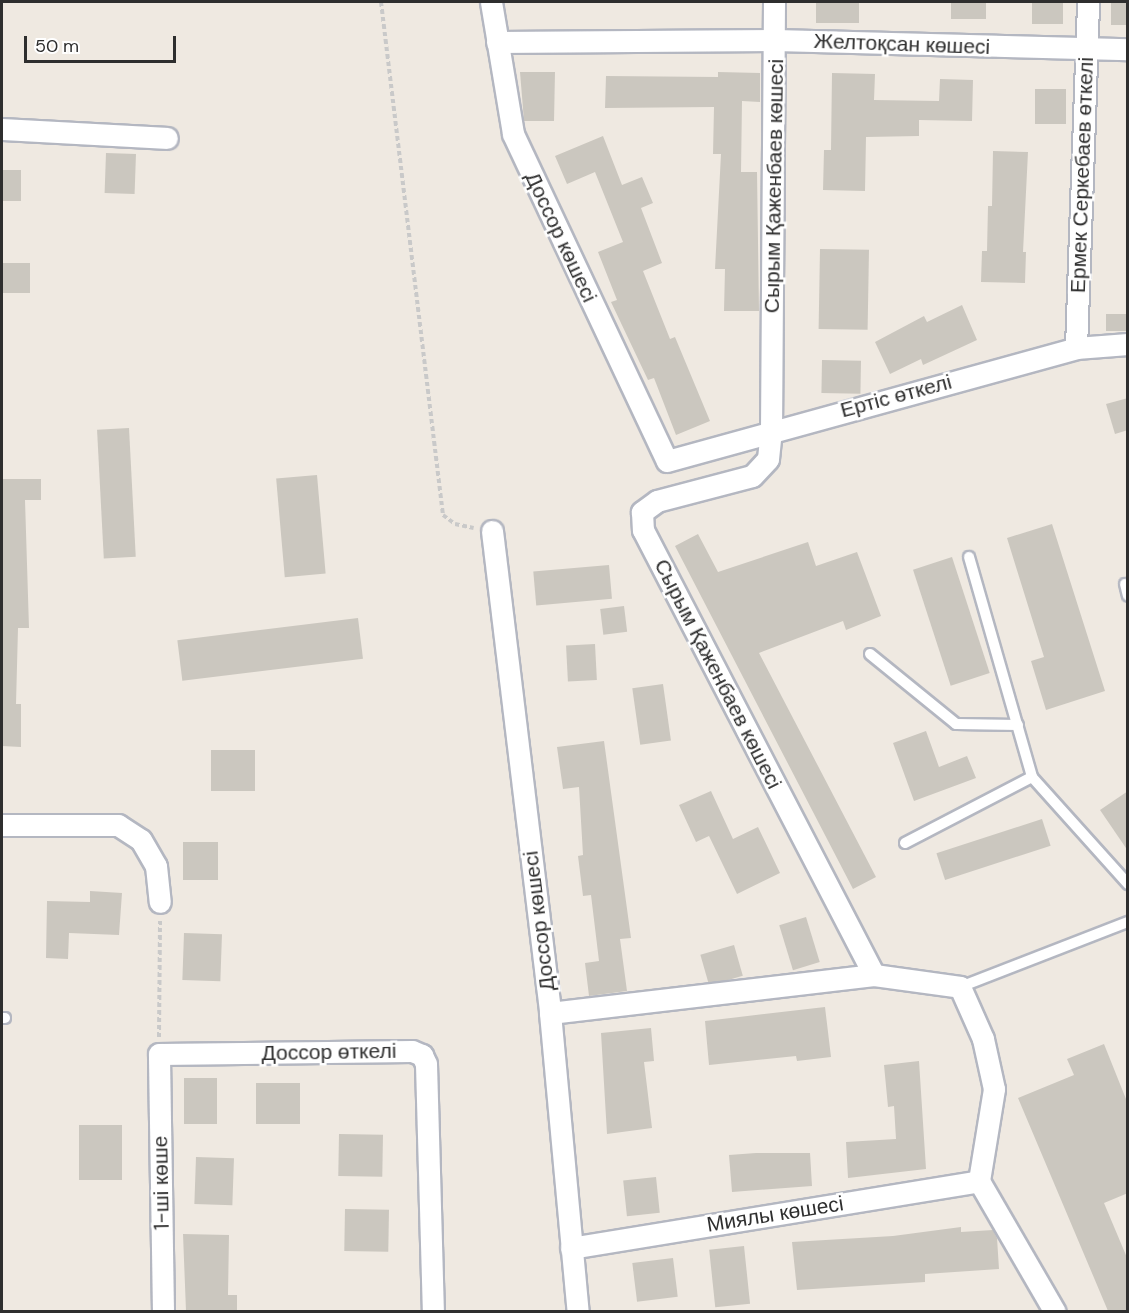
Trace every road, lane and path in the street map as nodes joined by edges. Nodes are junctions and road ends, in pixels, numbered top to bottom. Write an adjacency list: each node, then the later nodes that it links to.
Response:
1 (381, 2): 15 (path)
2 (491, 2): 6 (street, Доссор көшесі)
3 (774, 2): 5 (street, Сырым Қаженбаев көшесі)
4 (1088, 2): 7 (street, Ермек Серкебаев өткелі)
5 (775, 40): 6 (street, Желтоқсан көшесі); 7 (street, Желтоқсан көшесі); 13 (street, Сырым Қаженбаев көшесі)
6 (497, 42): 14 (street, Доссор көшесі)
7 (1087, 49): 8 (street, Желтоқсан көшесі); 12 (street, Ермек Серкебаев өткелі)
8 (1128, 49)
9 (2, 129): 10 (street)
10 (166, 138)
11 (1128, 344): 12 (street, Ертіс өткелі)
12 (1076, 348): 13 (street, Ертіс өткелі)
13 (771, 430): 14 (street, Ертіс өткелі); 27 (street, Сырым Қаженбаев көшесі)
14 (667, 461)
15 (492, 531): 29 (street, Доссор көшесі)
16 (969, 557): 20 (lane)
17 (1125, 584): 18 (lane)
18 (1128, 596)
19 (870, 654): 20 (lane)
20 (1017, 725): 21 (lane)
21 (1032, 777): 23 (lane); 24 (lane)
22 (2, 825): 25 (street)
23 (905, 843)
24 (1128, 884)
25 (160, 902): 30 (path)
26 (1128, 922): 28 (lane)
27 (874, 975): 28 (street); 29 (street)
28 (960, 987): 31 (street)
29 (550, 1013): 32 (street, Доссор көшесі)
30 (159, 1054): 33 (street, 1-ші көше); 34 (street, Доссор өткелі)
31 (979, 1180): 32 (street, Миялы көшесі); 36 (street)
32 (571, 1248): 35 (street, Доссор көшесі)
33 (164, 1311)
34 (433, 1311)
35 (578, 1311)
36 (1055, 1311)

